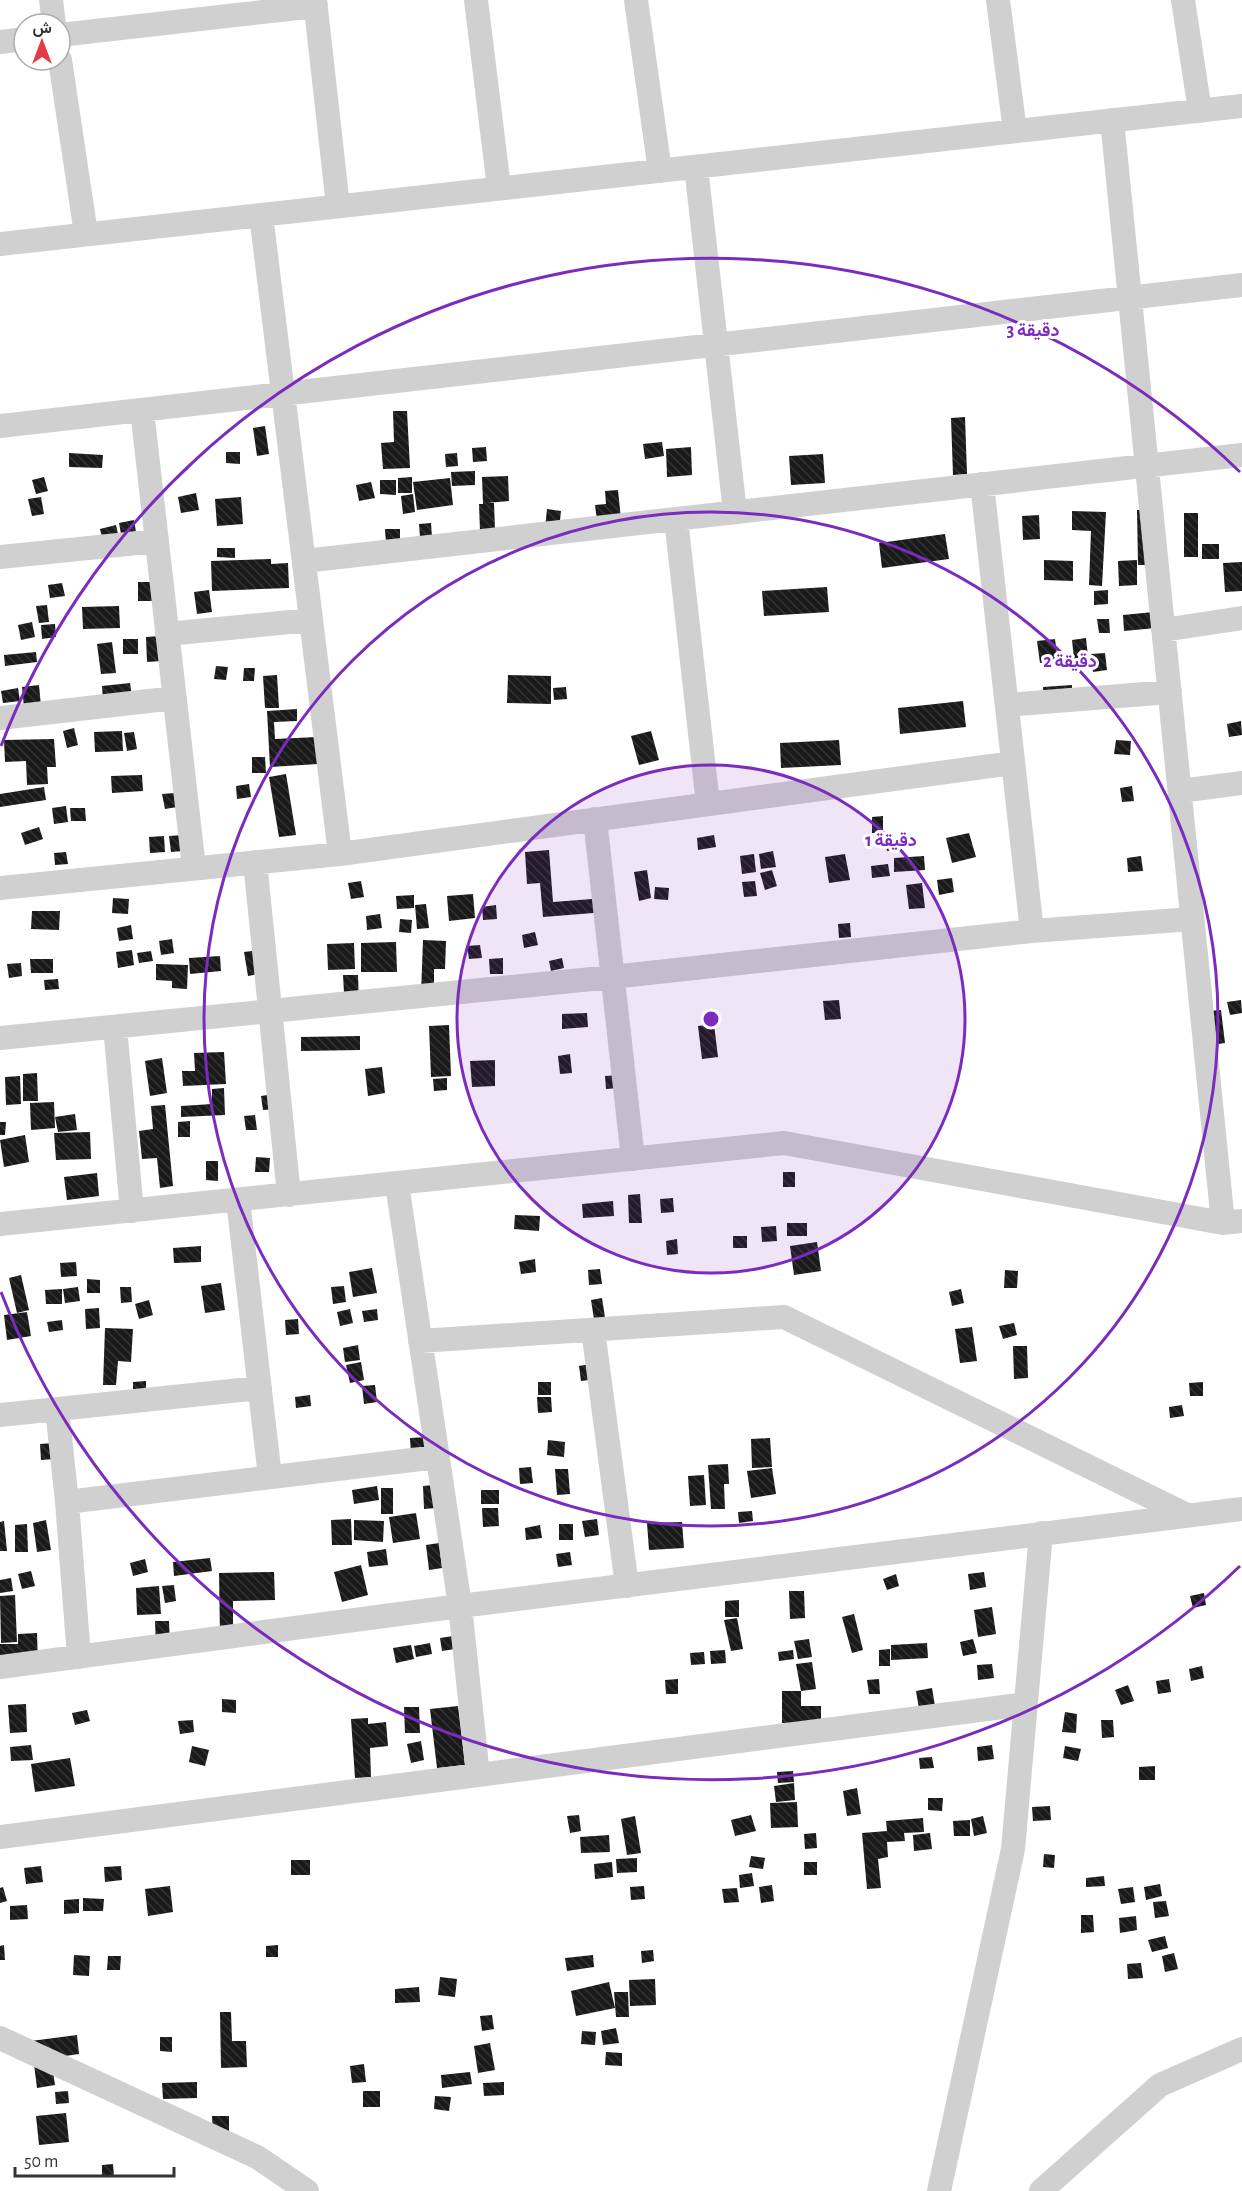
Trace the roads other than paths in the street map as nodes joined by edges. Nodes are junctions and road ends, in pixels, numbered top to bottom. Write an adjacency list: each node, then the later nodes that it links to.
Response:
1 (476, 0): 14 (street)
2 (636, 0): 13 (street)
3 (998, 0): 11 (street)
4 (1183, 0): 9 (street)
5 (315, 3): 6 (street); 15 (street)
6 (72, 33)
7 (62, 72): 17 (street)
8 (1242, 106): 9 (street)
9 (1200, 111): 10 (street)
10 (1112, 120): 11 (street); 20 (street)
11 (1015, 131): 12 (street)
12 (696, 167): 13 (street); 21 (street)
13 (660, 171): 14 (street)
14 (499, 188): 15 (street)
15 (338, 206): 16 (street)
16 (261, 215): 17 (street); 22 (street)
17 (86, 234): 18 (street)
18 (0, 244)
19 (1242, 285): 20 (street)
20 (1130, 297): 21 (street); 26 (street)
21 (716, 345): 22 (street); 28 (street)
22 (283, 394): 23 (street); 32 (street)
23 (142, 410): 24 (street); 30 (street)
24 (0, 426)
25 (1242, 454): 26 (street)
26 (1147, 465): 27 (street); 35 (street)
27 (982, 484): 28 (street); 39 (street)
28 (735, 512): 29 (street)
29 (676, 519): 32 (street); 44 (street)
30 (157, 542): 31 (street); 36 (street)
31 (0, 557)
32 (304, 561): 34 (street)
33 (1242, 618): 35 (street)
34 (311, 620): 36 (street); 46 (street)
35 (1163, 630): 37 (street)
36 (167, 634): 38 (street)
37 (1170, 692): 39 (street); 43 (street)
38 (175, 698): 40 (street); 48 (street)
39 (1007, 705): 41 (street)
40 (0, 718)
41 (1013, 763): 44 (street); 51 (street)
42 (1242, 783): 43 (street)
43 (1180, 791): 50 (street)
44 (708, 804): 45 (street)
45 (595, 819): 46 (street); 52 (street)
46 (340, 854): 47 (street)
47 (255, 862): 48 (street); 53 (street)
48 (194, 868): 49 (street)
49 (0, 888)
50 (1192, 919): 51 (street); 61 (street)
51 (1032, 931): 52 (street)
52 (612, 977): 53 (street); 56 (street)
53 (270, 1011): 54 (street); 58 (street)
54 (116, 1027): 55 (street); 60 (street)
55 (0, 1038)
56 (633, 1159): 57 (street); 61 (street)
57 (397, 1184): 58 (street); 64 (street)
58 (289, 1195): 59 (street)
59 (238, 1200): 60 (street); 65 (street)
60 (132, 1211): 62 (street)
61 (1232, 1222)
62 (0, 1224)
63 (593, 1330): 64 (street); 72 (street); 74 (street)
64 (420, 1341): 68 (street)
65 (260, 1388): 66 (street); 69 (street)
66 (57, 1409): 67 (street); 70 (street)
67 (0, 1415)
68 (437, 1457): 69 (street); 75 (street)
69 (270, 1477): 70 (street)
70 (67, 1502): 76 (street)
71 (1242, 1509): 72 (street)
72 (1186, 1515): 73 (street)
73 (1041, 1533): 74 (street); 78 (street)
74 (627, 1586): 75 (street)
75 (460, 1606): 76 (street); 79 (street)
76 (79, 1657): 77 (street)
77 (0, 1667)
78 (1026, 1704): 79 (street); 84 (street)
79 (478, 1775): 80 (street)
80 (0, 1837)
81 (0, 2038): 83 (street)
82 (1242, 2049): 85 (street)
83 (307, 2191)
84 (939, 2191)
85 (1041, 2191)

